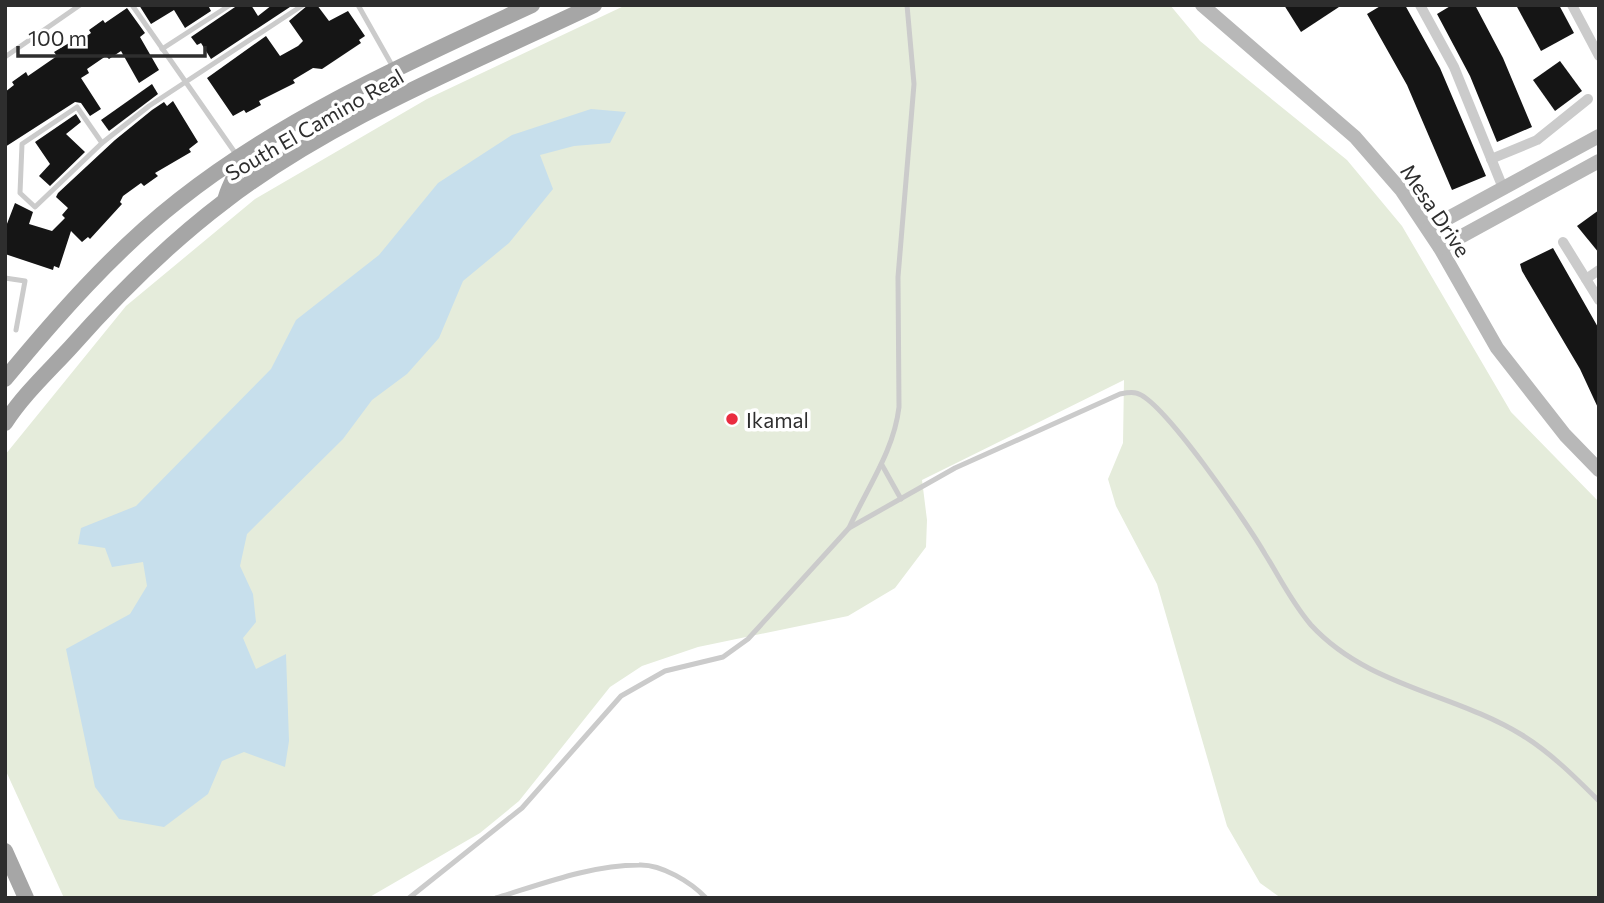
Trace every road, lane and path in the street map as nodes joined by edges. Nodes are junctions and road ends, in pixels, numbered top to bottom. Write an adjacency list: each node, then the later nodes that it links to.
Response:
1 (80, 5): 14 (lane)
2 (132, 5): 12 (lane)
3 (230, 5): 12 (lane)
4 (303, 5): 16 (lane)
5 (358, 5): 15 (lane)
6 (532, 5): 15 (main road, South El Camino Real)
7 (594, 5): 24 (main road, South El Camino Real)
8 (907, 5): 36 (lane)
9 (1202, 5): 26 (main road, Mesa Drive)
10 (1420, 5): 21 (street)
11 (1572, 5): 13 (street)
12 (162, 49): 16 (lane)
13 (1599, 56)
14 (5, 57)
15 (394, 70): 20 (main road, South El Camino Real)
16 (186, 85): 19 (lane); 20 (lane)
17 (1588, 99): 21 (street)
18 (1599, 136): 23 (main road)
19 (102, 143): 19 (lane)
20 (239, 159): 24 (main road); 34 (main road, South El Camino Real)
21 (1491, 159): 23 (street)
22 (1599, 161): 25 (main road)
23 (1503, 188): 25 (main road); 26 (main road)
24 (225, 201): 35 (main road, South El Camino Real)
25 (1477, 228): 28 (main road)
26 (1427, 229): 28 (main road, Mesa Drive)
27 (1563, 242): 31 (street)
28 (1440, 248): 37 (main road, Mesa Drive)
29 (1599, 270): 31 (street)
30 (5, 278): 33 (lane)
31 (1586, 279): 32 (street)
32 (1599, 300)
33 (16, 330)
34 (5, 379)
35 (5, 423)
36 (882, 465): 38 (lane); 39 (lane)
37 (1599, 470)
38 (901, 499): 39 (lane); 40 (lane)
39 (849, 528): 43 (lane)
40 (1599, 801)
41 (5, 851): 42 (main road)
42 (26, 898)
43 (409, 898)
44 (496, 898): 45 (lane)
45 (706, 898)

